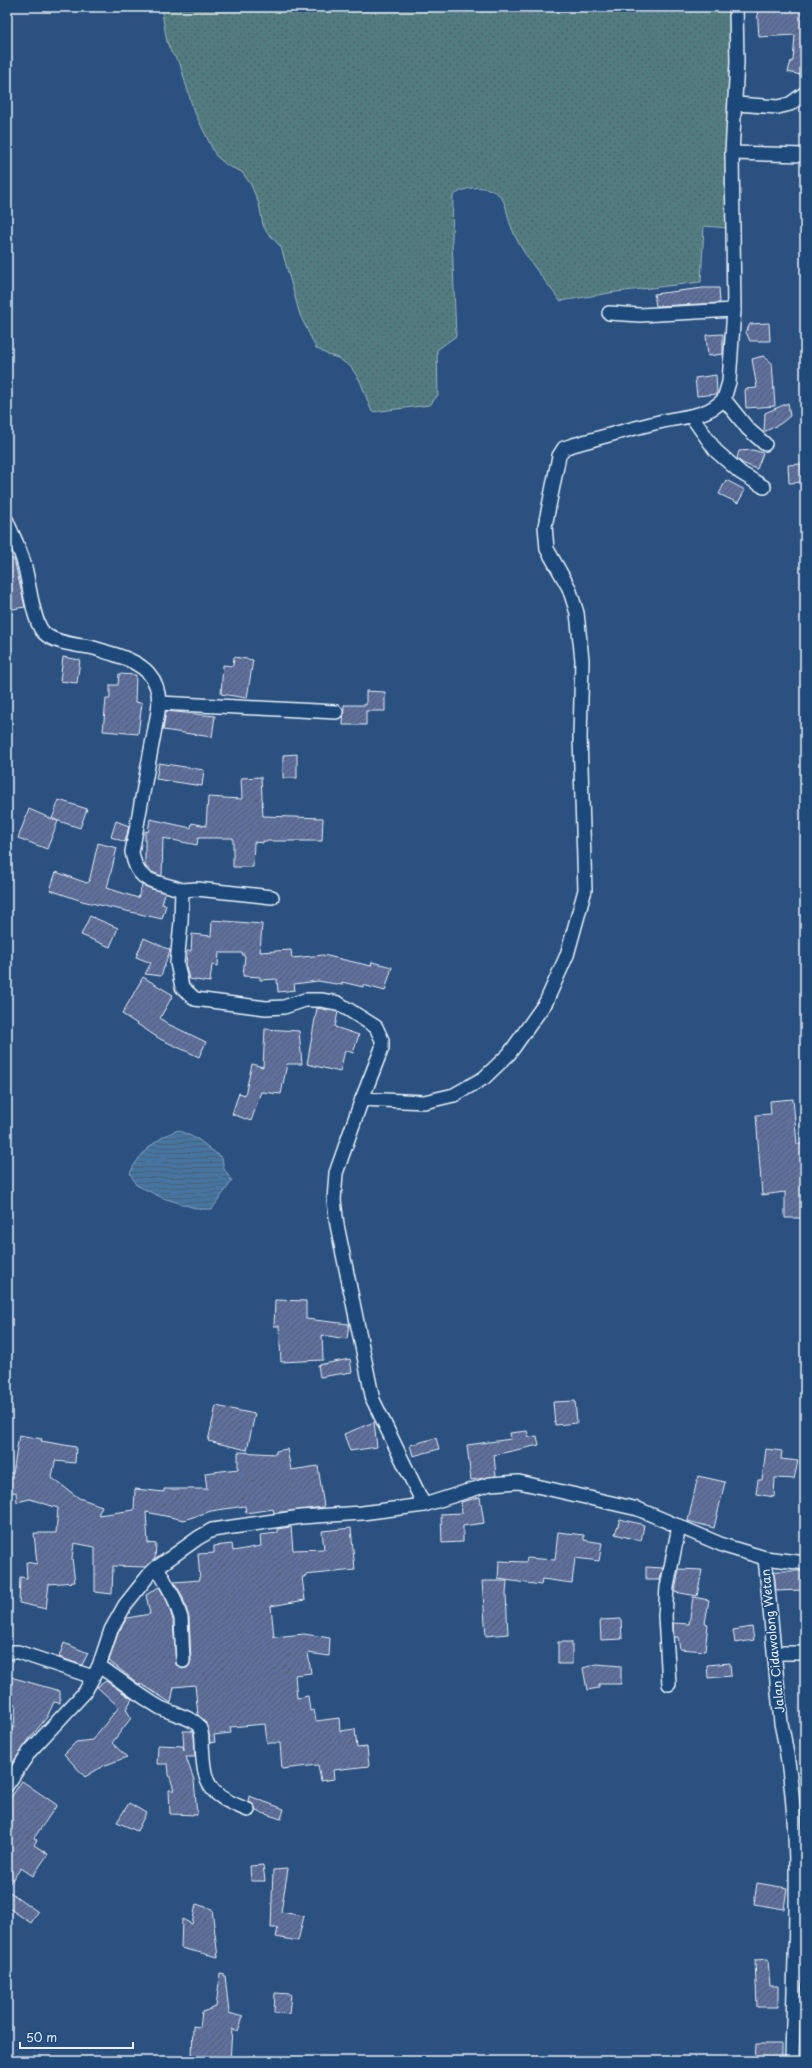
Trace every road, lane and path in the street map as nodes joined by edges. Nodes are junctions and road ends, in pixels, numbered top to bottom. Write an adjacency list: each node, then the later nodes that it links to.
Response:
1 (736, 7): 3 (street)
2 (805, 93): 3 (street)
3 (736, 104): 4 (street)
4 (732, 153): 5 (street); 6 (street)
5 (805, 155)
6 (734, 310): 7 (street); 8 (street)
7 (609, 313)
8 (724, 399): 9 (street); 10 (street)
9 (692, 417): 11 (street); 17 (street)
10 (765, 444)
11 (764, 487)
12 (7, 521): 13 (street)
13 (160, 703): 14 (street); 15 (street)
14 (336, 712)
15 (182, 890): 16 (street); 17 (street)
16 (272, 897)
17 (362, 1100): 18 (street)
18 (424, 1505): 19 (street); 22 (street)
19 (679, 1526): 20 (street); 28 (street)
20 (765, 1558): 21 (street); 24 (street, Jalan Cidawolong Wetan)
21 (805, 1563)
22 (157, 1567): 26 (street); 27 (street)
23 (7, 1652): 27 (street)
24 (775, 1653): 25 (street); 31 (street, Jalan Cidawolong Wetan)
25 (805, 1653)
26 (184, 1661)
27 (96, 1671): 29 (street); 30 (street)
28 (669, 1684)
29 (7, 1785)
30 (248, 1810)
31 (792, 2061)

